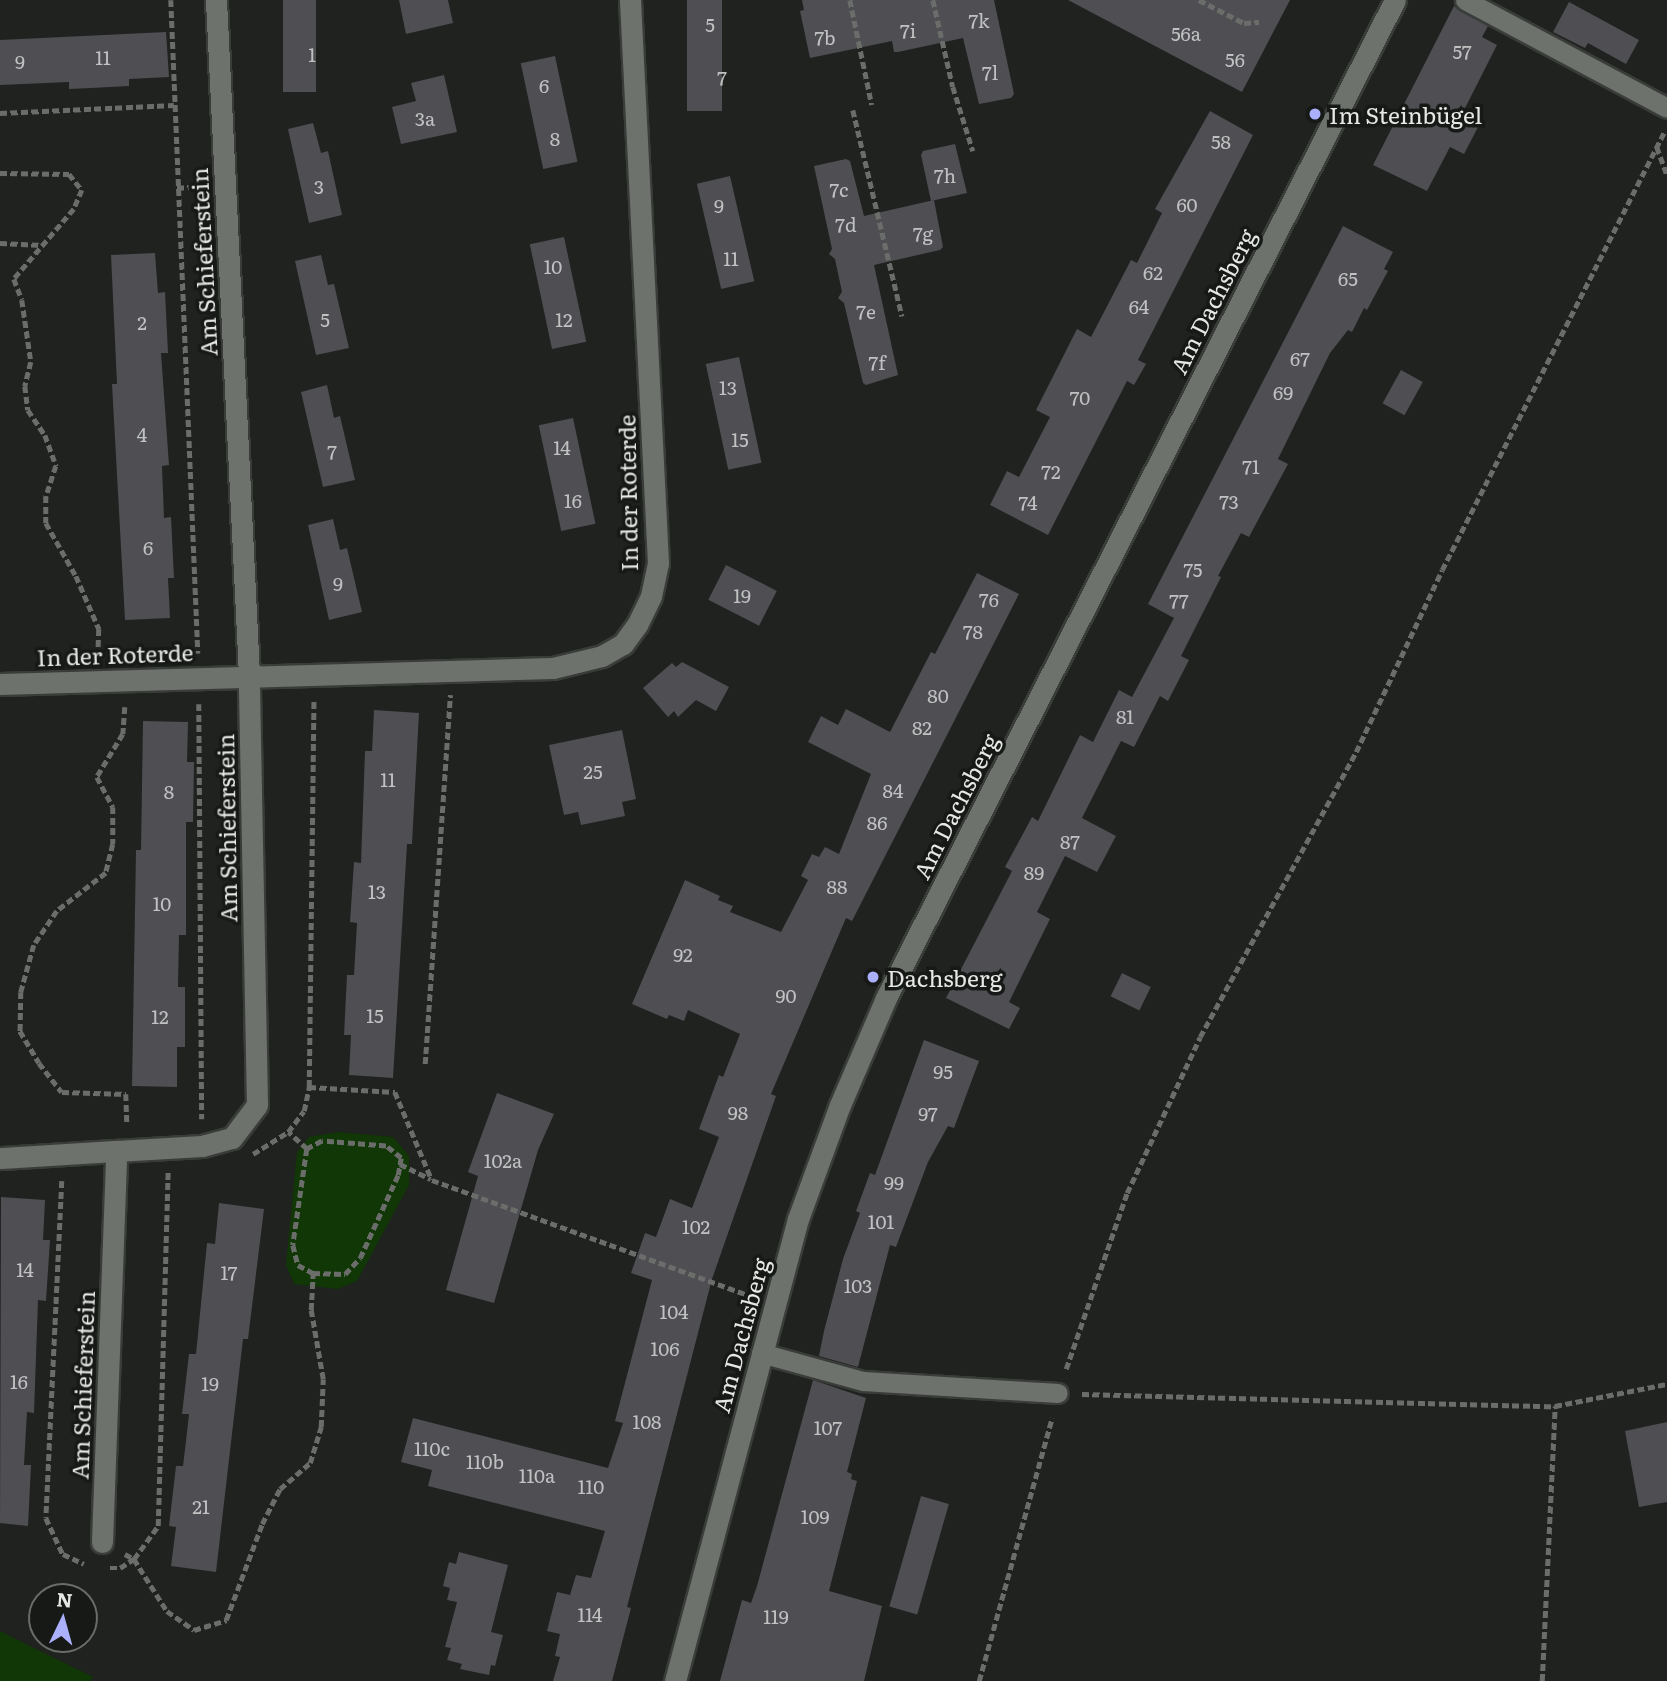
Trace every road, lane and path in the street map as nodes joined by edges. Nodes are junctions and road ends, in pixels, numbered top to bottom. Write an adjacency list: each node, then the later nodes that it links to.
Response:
1 (171, 0): 10 (path)
2 (216, 0): 25 (street, Am Schieferstein)
3 (630, 0): 23 (street, In der Roterde)
4 (850, 0): 11 (path)
5 (933, 0): 17 (path)
6 (1199, 0): 9 (path)
7 (1395, 0): 39 (street, Am Dachsberg)
8 (1465, 0): 12 (lane)
9 (1259, 22)
10 (173, 105): 14 (path); 26 (path)
11 (872, 105)
12 (1667, 108)
13 (853, 110): 22 (path)
14 (0, 113)
15 (1667, 127): 16 (path)
16 (1657, 147): 19 (path); 42 (path)
17 (973, 151)
18 (0, 173): 21 (path)
19 (1667, 175)
20 (0, 243): 21 (path)
21 (43, 245): 28 (path)
22 (902, 316)
23 (451, 673): 24 (street, In der Roterde); 30 (path)
24 (314, 674): 25 (street, In der Roterde); 31 (path)
25 (249, 675): 26 (street, In der Roterde); 32 (street, Am Schieferstein)
26 (199, 678): 27 (street, In der Roterde); 32 (path)
27 (125, 680): 28 (street, In der Roterde); 34 (path)
28 (97, 681): 29 (street, In der Roterde)
29 (0, 684)
30 (425, 1064)
31 (309, 1087): 33 (path); 37 (path)
32 (202, 1146): 34 (street, Am Schieferstein)
33 (307, 1149): 36 (path); 38 (path)
34 (122, 1151): 35 (street); 44 (street, Am Schieferstein)
35 (0, 1158)
36 (400, 1164): 37 (path); 38 (path)
37 (432, 1180): 39 (path)
38 (313, 1273): 44 (path)
39 (775, 1303): 40 (street, Am Dachsberg)
40 (761, 1353): 42 (lane); 45 (street, Am Dachsberg)
41 (1667, 1384): 43 (path)
42 (1058, 1393): 43 (path); 46 (path)
43 (1555, 1406): 47 (path)
44 (103, 1542)
45 (676, 1681)
46 (979, 1681)
47 (1542, 1681)

